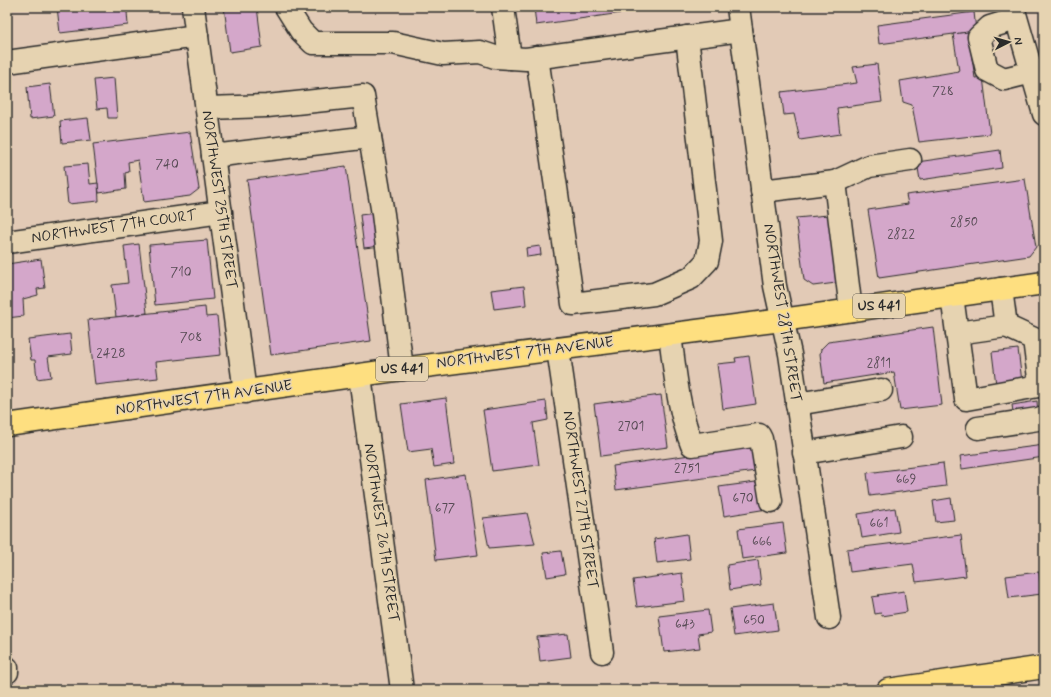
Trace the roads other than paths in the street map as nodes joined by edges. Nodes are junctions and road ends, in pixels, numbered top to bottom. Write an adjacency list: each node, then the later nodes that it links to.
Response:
1 (193, 7): 7 (street, NORTHWEST 25TH STREET)
2 (286, 7): 10 (street)
3 (503, 7): 10 (street)
4 (738, 7): 6 (street, NORTHWEST 28TH STREET)
5 (1015, 13): 12 (street); 12 (street)
6 (741, 30): 8 (street); 19 (street, NORTHWEST 28TH STREET)
7 (197, 36): 11 (street); 13 (street, NORTHWEST 25TH STREET)
8 (687, 37): 9 (street); 9 (street)
9 (537, 57): 10 (street)
10 (510, 58)
11 (7, 62)
12 (1032, 72): 14 (street)
13 (207, 108): 15 (street); 16 (street, NORTHWEST 25TH STREET)
14 (1044, 114)
15 (370, 138): 16 (street); 32 (street)
16 (214, 156): 20 (street, NORTHWEST 25TH STREET)
17 (910, 160): 18 (street)
18 (835, 182): 19 (street); 25 (street)
19 (762, 191): 26 (street, NORTHWEST 28TH STREET)
20 (221, 212): 21 (street, NORTHWEST 7TH COURT); 36 (street, NORTHWEST 25TH STREET)
21 (7, 242)
22 (1044, 284): 23 (main road, NORTHWEST 7TH AVENUE / US 441)
23 (1002, 289): 24 (main road, NORTHWEST 7TH AVENUE / US 441); 27 (street)
24 (952, 296): 25 (main road, NORTHWEST 7TH AVENUE / US 441); 28 (street)
25 (851, 310): 26 (main road, NORTHWEST 7TH AVENUE / US 441)
26 (782, 320): 29 (main road, NORTHWEST 7TH AVENUE / US 441); 37 (street, NORTHWEST 28TH STREET)
27 (1006, 326): 28 (street); 30 (street)
28 (957, 333): 34 (street)
29 (670, 335): 31 (main road, NORTHWEST 7TH AVENUE / US 441); 43 (street)
30 (1039, 338): 34 (street)
31 (558, 349): 32 (main road, NORTHWEST 7TH AVENUE / US 441); 45 (street, NORTHWEST 27TH STREET)
32 (402, 369): 33 (main road, NORTHWEST 7TH AVENUE / US 441)
33 (360, 376): 36 (main road, NORTHWEST 7TH AVENUE / US 441); 49 (street, NORTHWEST 26TH STREET)
34 (1042, 386)
35 (881, 390): 37 (street)
36 (245, 392): 39 (main road, NORTHWEST 7TH AVENUE / US 441)
37 (797, 404): 42 (street, NORTHWEST 28TH STREET)
38 (1044, 418): 40 (street)
39 (7, 425)
40 (978, 428)
41 (901, 437): 42 (street)
42 (804, 453): 44 (street, NORTHWEST 28TH STREET)
43 (772, 502)
44 (829, 618)
45 (602, 652)
46 (1044, 667): 50 (main road)
47 (7, 668): 48 (street)
48 (8, 672)
49 (402, 690)
50 (888, 690)

